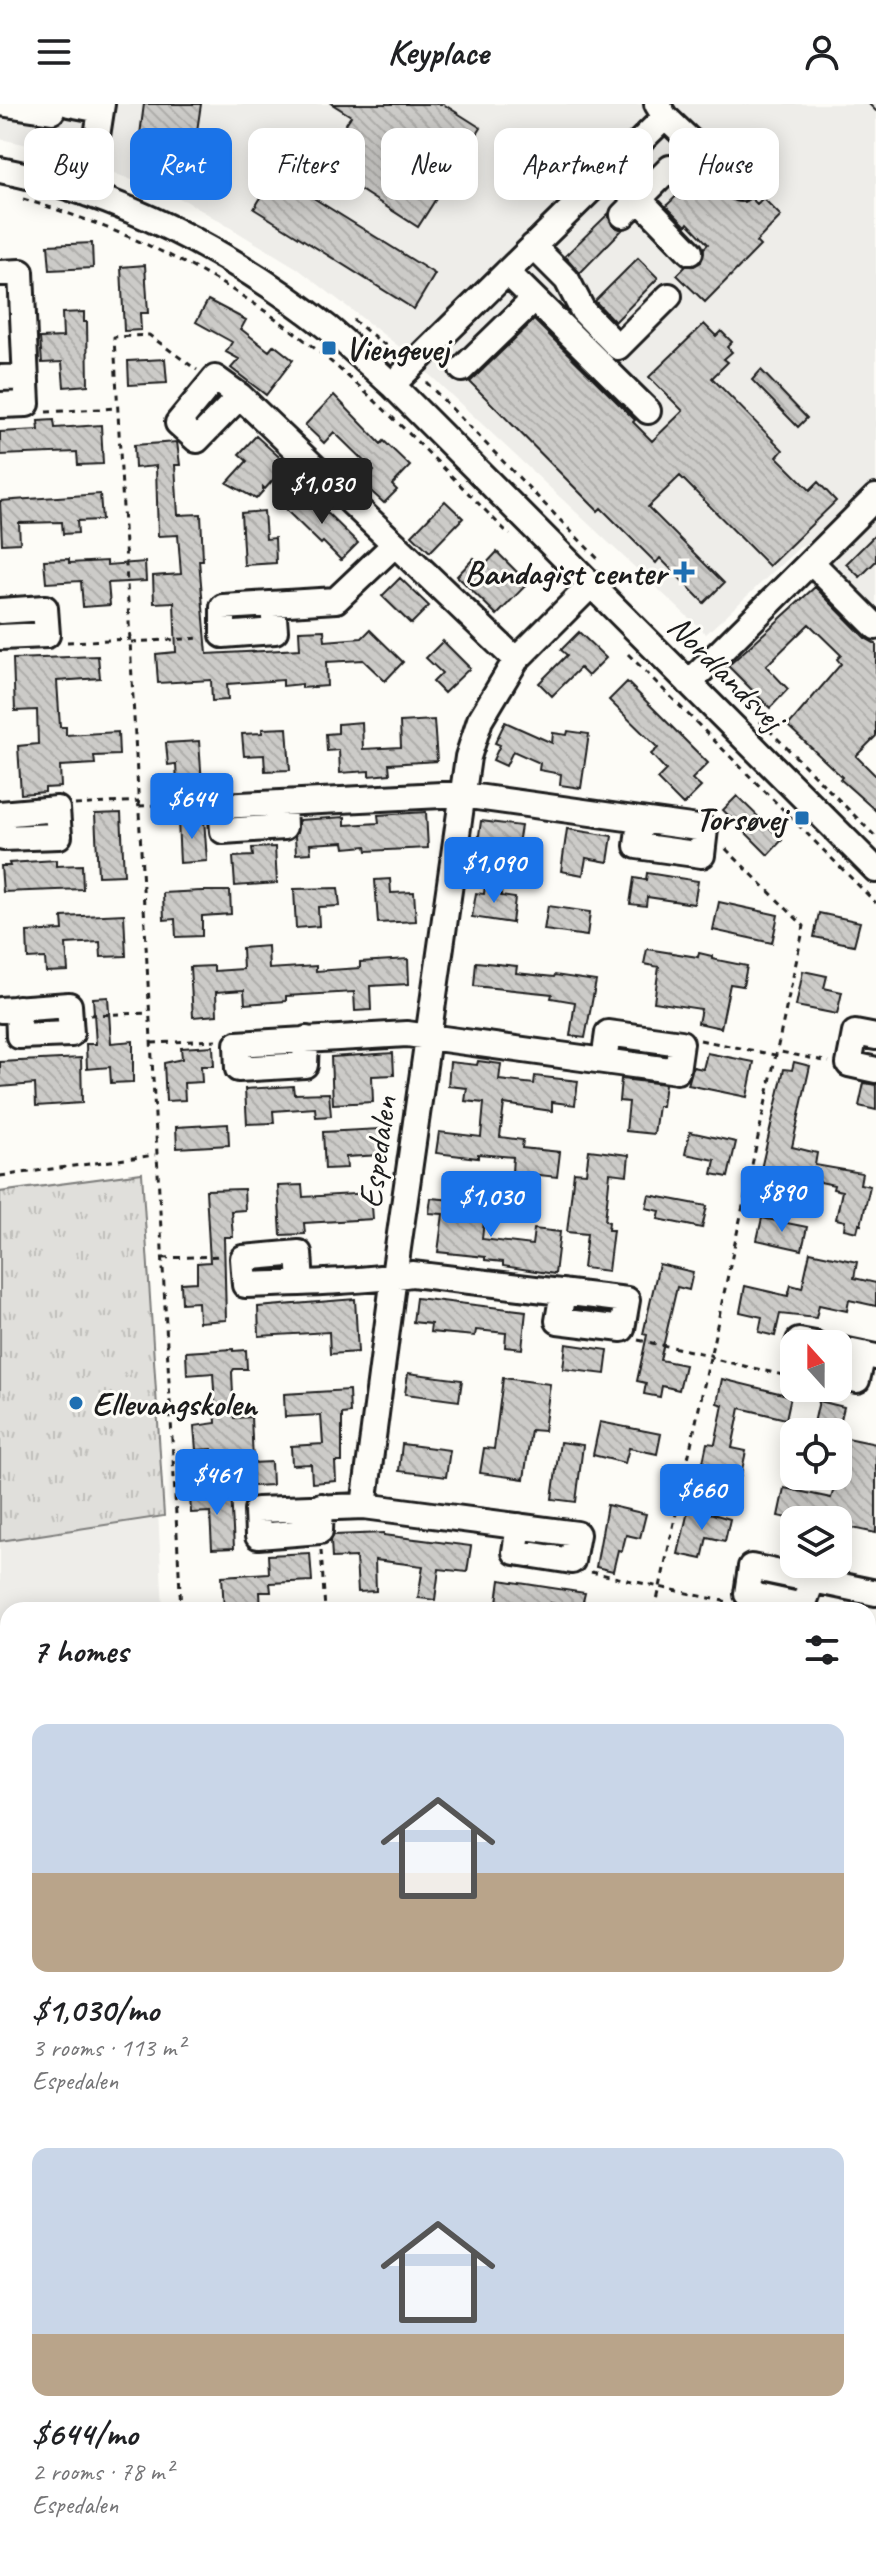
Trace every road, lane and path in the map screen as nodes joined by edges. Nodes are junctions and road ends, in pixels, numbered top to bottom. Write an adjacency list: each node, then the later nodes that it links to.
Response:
1 (6, 104): 2 (street)
2 (53, 104)
3 (69, 104): 4 (street)
4 (102, 107): 6 (street)
5 (661, 110): 7 (street); 8 (street)
6 (99, 128)
7 (646, 128)
8 (679, 128)
9 (669, 169): 16 (street)
10 (0, 170): 11 (street, Nordlandsvej)
11 (24, 177)
12 (14, 196): 34 (path)
13 (103, 200): 27 (street, Nordlandsvej)
14 (580, 200): 17 (street)
15 (627, 200): 16 (street)
16 (631, 207): 18 (street)
17 (533, 246): 19 (street); 21 (street)
18 (690, 252)
19 (507, 272): 22 (street); 27 (street)
20 (0, 273): 24 (street)
21 (669, 296)
22 (534, 299): 23 (street); 32 (street)
23 (462, 369)
24 (26, 377): 25 (street); 29 (street)
25 (0, 378)
26 (213, 381): 28 (street); 28 (street); 31 (path)
27 (392, 385): 37 (street, Nordlandsvej)
28 (240, 396): 35 (street)
29 (27, 404): 30 (street); 31 (path)
30 (0, 405)
31 (118, 408): 43 (path)
32 (648, 411)
33 (876, 497): 36 (street)
34 (509, 534)
35 (395, 544): 41 (street); 45 (street)
36 (811, 562): 39 (street); 46 (street)
37 (592, 584): 45 (street, Espedalen); 46 (street, Nordlandsvej)
38 (0, 611): 40 (street)
39 (876, 627)
40 (47, 635): 42 (street); 43 (path)
41 (223, 635): 43 (path)
42 (0, 637)
43 (131, 640): 48 (path)
44 (619, 645): 54 (path)
45 (516, 660): 47 (street, Espedalen)
46 (689, 683): 53 (street, Nordlandsvej)
47 (462, 795): 49 (street); 52 (street); 58 (street, Espedalen)
48 (139, 804): 49 (path); 50 (path); 56 (path)
49 (221, 806)
50 (57, 809): 51 (street)
51 (1, 814)
52 (705, 829): 63 (path)
53 (876, 870)
54 (876, 903)
55 (9, 1009): 57 (street)
56 (150, 1013): 57 (path); 60 (path)
57 (70, 1016)
58 (427, 1037): 61 (street); 62 (street); 70 (street, Espedalen)
59 (876, 1037): 64 (street)
60 (152, 1043): 62 (path); 66 (path)
61 (681, 1043): 63 (path)
62 (237, 1044)
63 (775, 1055): 64 (path); 72 (path)
64 (849, 1064): 65 (street)
65 (876, 1070)
66 (157, 1155): 67 (path); 68 (path)
67 (0, 1176)
68 (163, 1258): 69 (path); 83 (path)
69 (243, 1258): 70 (street)
70 (394, 1276): 71 (street); 77 (street, Espedalen)
71 (622, 1329): 72 (path)
72 (710, 1355): 74 (path); 80 (path)
73 (869, 1356): 75 (street)
74 (780, 1374)
75 (852, 1379)
76 (321, 1506): 77 (street); 78 (street); 78 (street)
77 (364, 1506): 79 (street)
78 (320, 1531): 84 (path)
79 (572, 1561): 80 (path)
80 (660, 1588): 85 (path); 86 (path)
81 (876, 1593): 82 (street)
82 (747, 1594): 87 (path)
83 (181, 1602)
84 (324, 1602)
85 (657, 1602)
86 (730, 1602)
87 (746, 1602)

